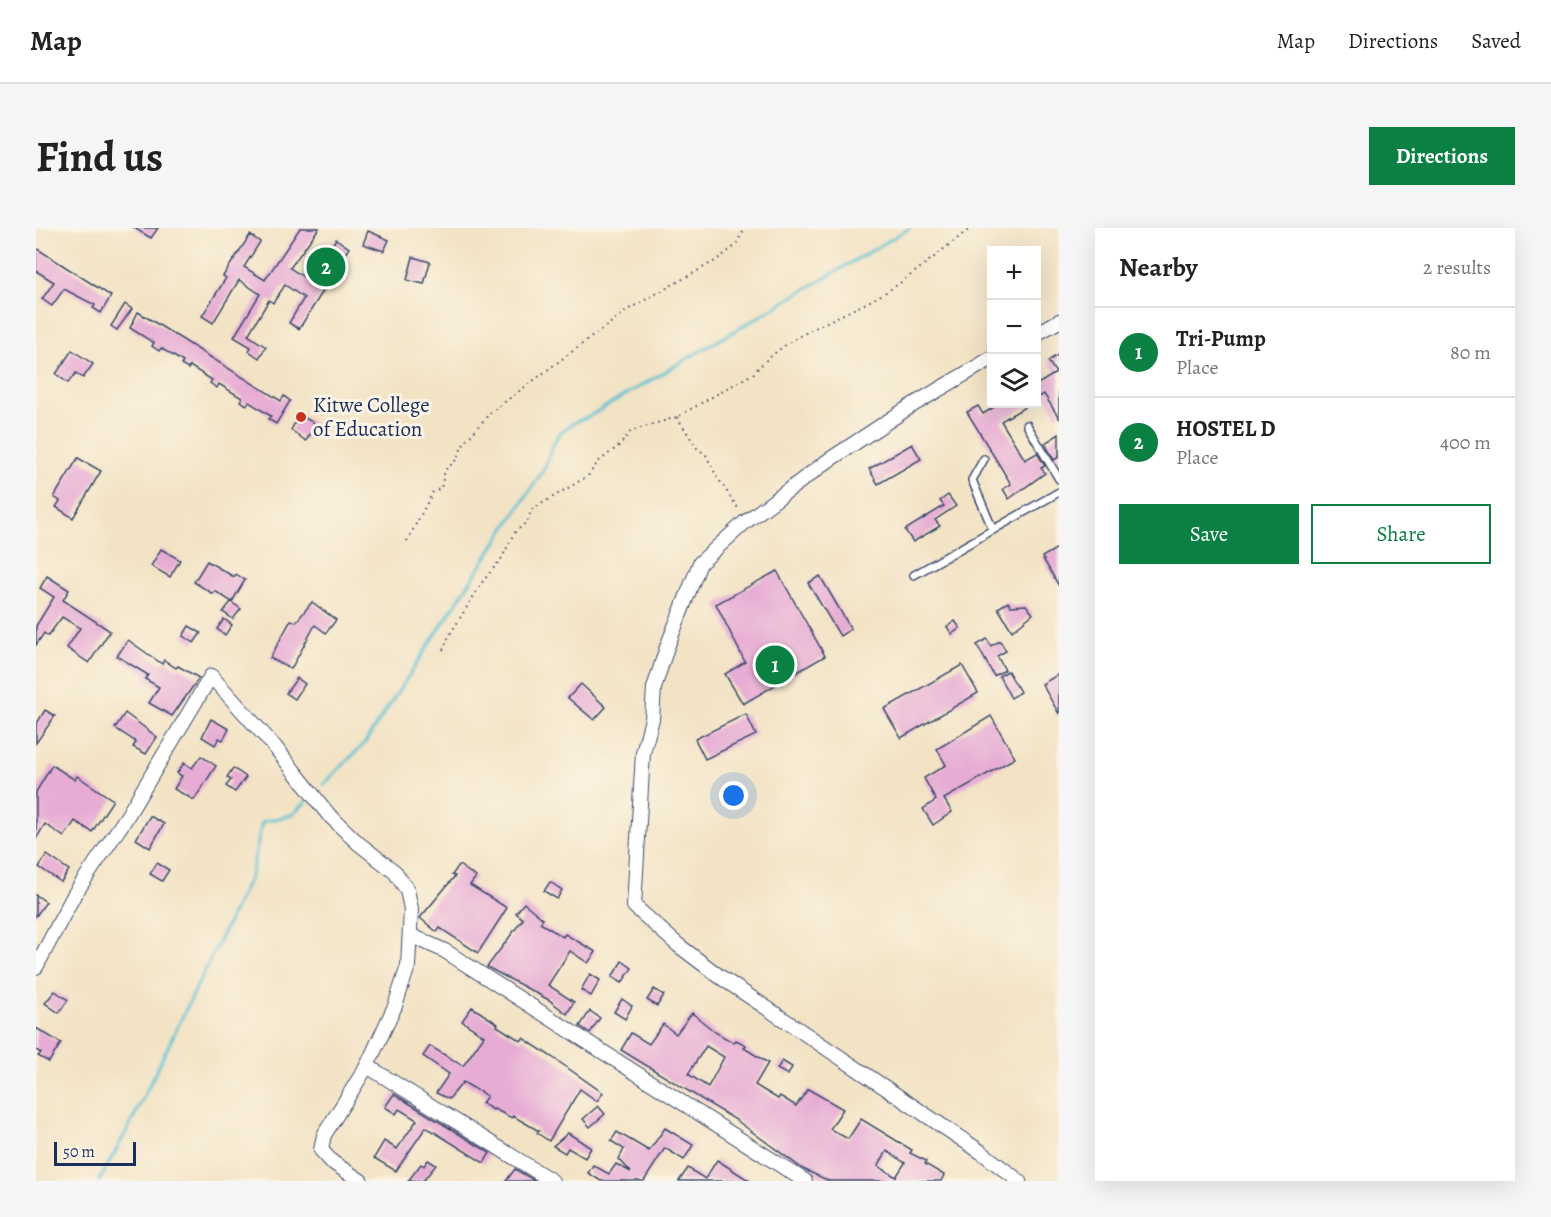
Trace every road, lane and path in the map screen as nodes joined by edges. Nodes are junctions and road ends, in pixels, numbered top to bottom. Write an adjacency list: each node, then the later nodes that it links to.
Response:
1 (745, 228): 13 (path)
2 (971, 228): 6 (path)
3 (1059, 321): 4 (street)
4 (1041, 331)
5 (987, 361): 11 (street)
6 (677, 417): 11 (path); 15 (path)
7 (1027, 425): 9 (lane)
8 (984, 459): 12 (lane)
9 (1059, 479)
10 (1059, 492): 12 (lane)
11 (744, 523): 22 (street)
12 (993, 530): 14 (lane)
13 (407, 541)
14 (914, 575)
15 (443, 650)
16 (410, 935): 17 (street); 18 (street); 21 (street)
17 (36, 967)
18 (367, 1066): 19 (street); 20 (street)
19 (361, 1181)
20 (552, 1181)
21 (805, 1181)
22 (1019, 1181)

